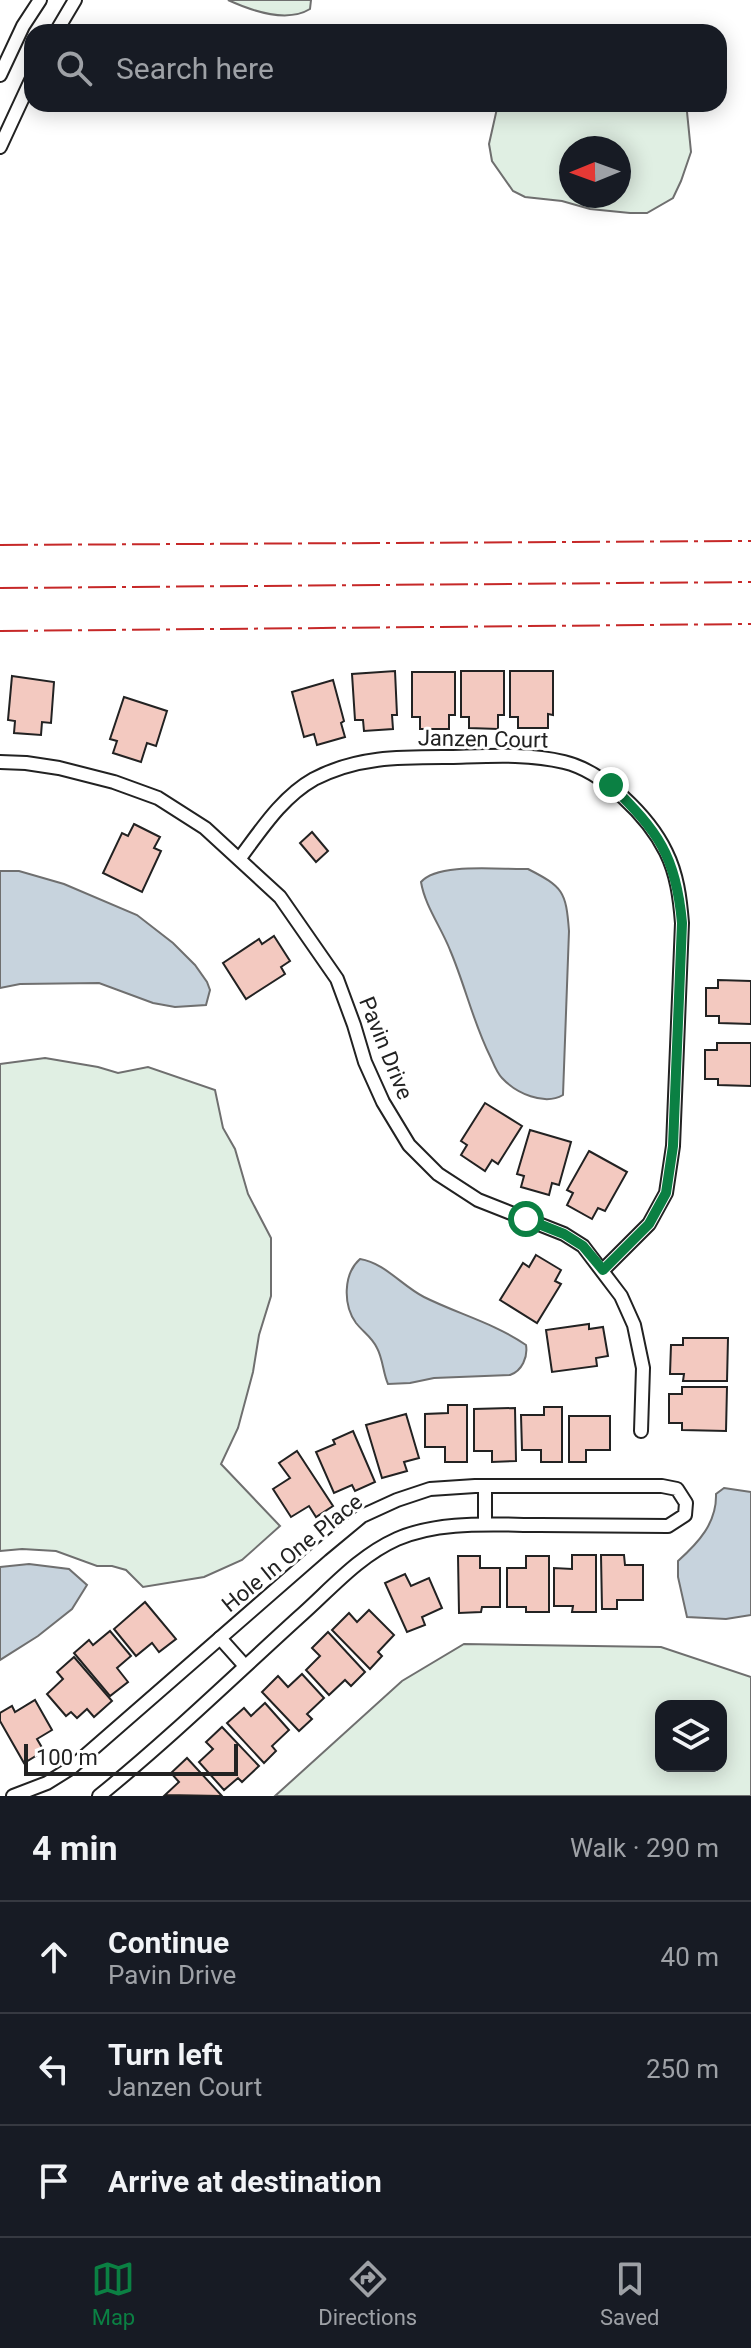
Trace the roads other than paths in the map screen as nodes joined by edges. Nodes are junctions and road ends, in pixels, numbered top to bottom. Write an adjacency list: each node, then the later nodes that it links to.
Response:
1 (40, 0): 3 (street)
2 (75, 0): 5 (street)
3 (24, 24)
4 (24, 24): 6 (street)
5 (61, 24)
6 (0, 75)
7 (24, 95): 8 (street)
8 (0, 147)
9 (0, 762): 10 (street, Pavin Drive)
10 (240, 858): 11 (street, Pavin Drive); 11 (street, Janzen Court)
11 (603, 1270): 12 (street, Pavin Drive)
12 (641, 1431)
13 (485, 1486): 14 (street); 14 (street, Hole In One Place); 15 (street, Hole In One Place)
14 (485, 1524): 16 (street, Hole In One Place)
15 (220, 1638): 16 (street, Hole In One Place); 17 (street, Hole In One Place)
16 (245, 1666): 18 (street, Hole In One Place)
17 (13, 1796)
18 (99, 1796)

